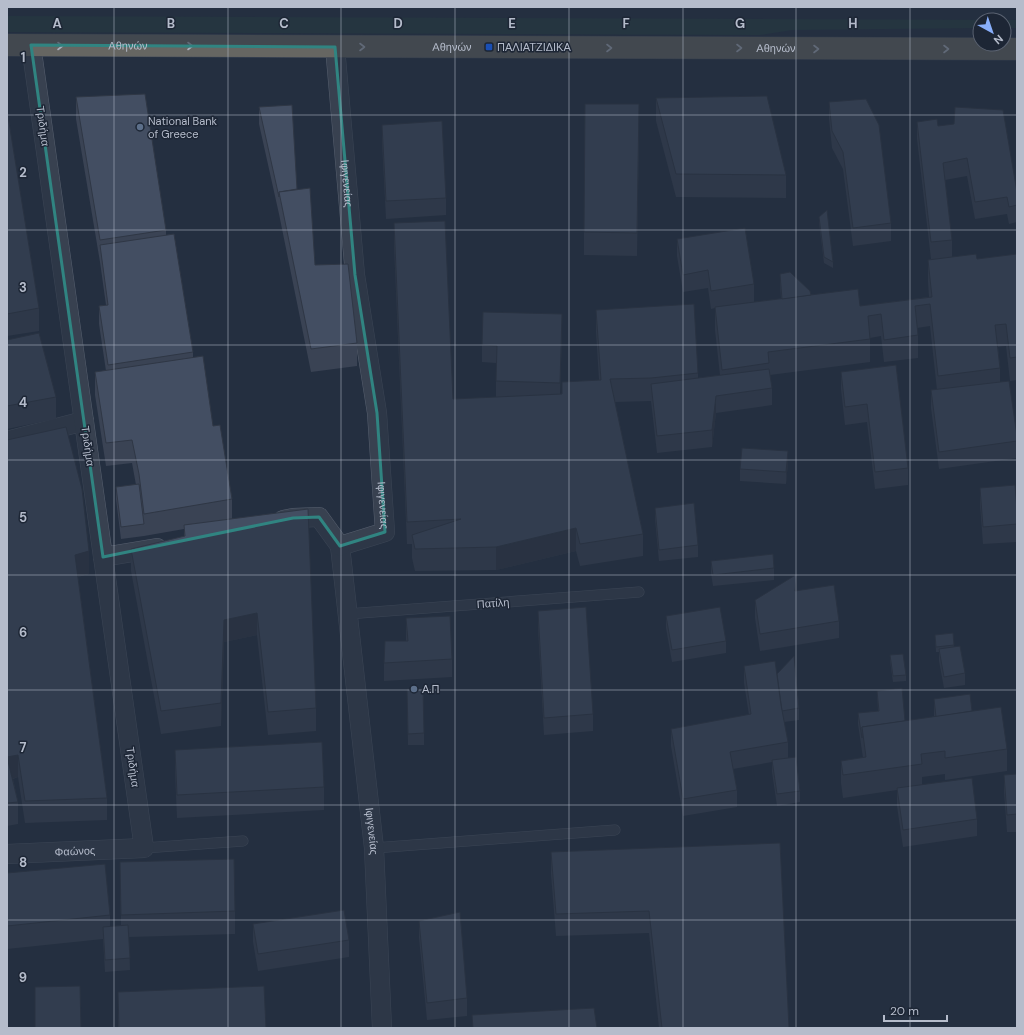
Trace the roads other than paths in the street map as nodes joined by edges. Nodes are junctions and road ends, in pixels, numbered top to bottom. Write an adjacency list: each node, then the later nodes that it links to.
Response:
1 (7, 45): 2 (highway, Αθηνών)
2 (32, 45): 3 (highway, Αθηνών, one-way to 3); 5 (street, Τριδήμα)
3 (335, 47): 4 (highway, Αθηνών, one-way to 4); 9 (street, Ιφιγενείας)
4 (1017, 49)
5 (84, 421): 6 (street); 10 (street, Τριδήμα)
6 (7, 441)
7 (264, 524): 9 (street)
8 (175, 544): 10 (street)
9 (340, 546): 12 (street, Ιφιγενείας)
10 (103, 557): 15 (street, Τριδήμα)
11 (639, 592): 12 (lane, Πατίλη)
12 (347, 614): 16 (street, Ιφιγενείας)
13 (615, 830): 16 (lane)
14 (242, 841): 15 (lane)
15 (144, 848): 17 (street, Φαώνος)
16 (374, 848): 18 (street, Ιφιγενείας)
17 (7, 854)
18 (382, 1028)

